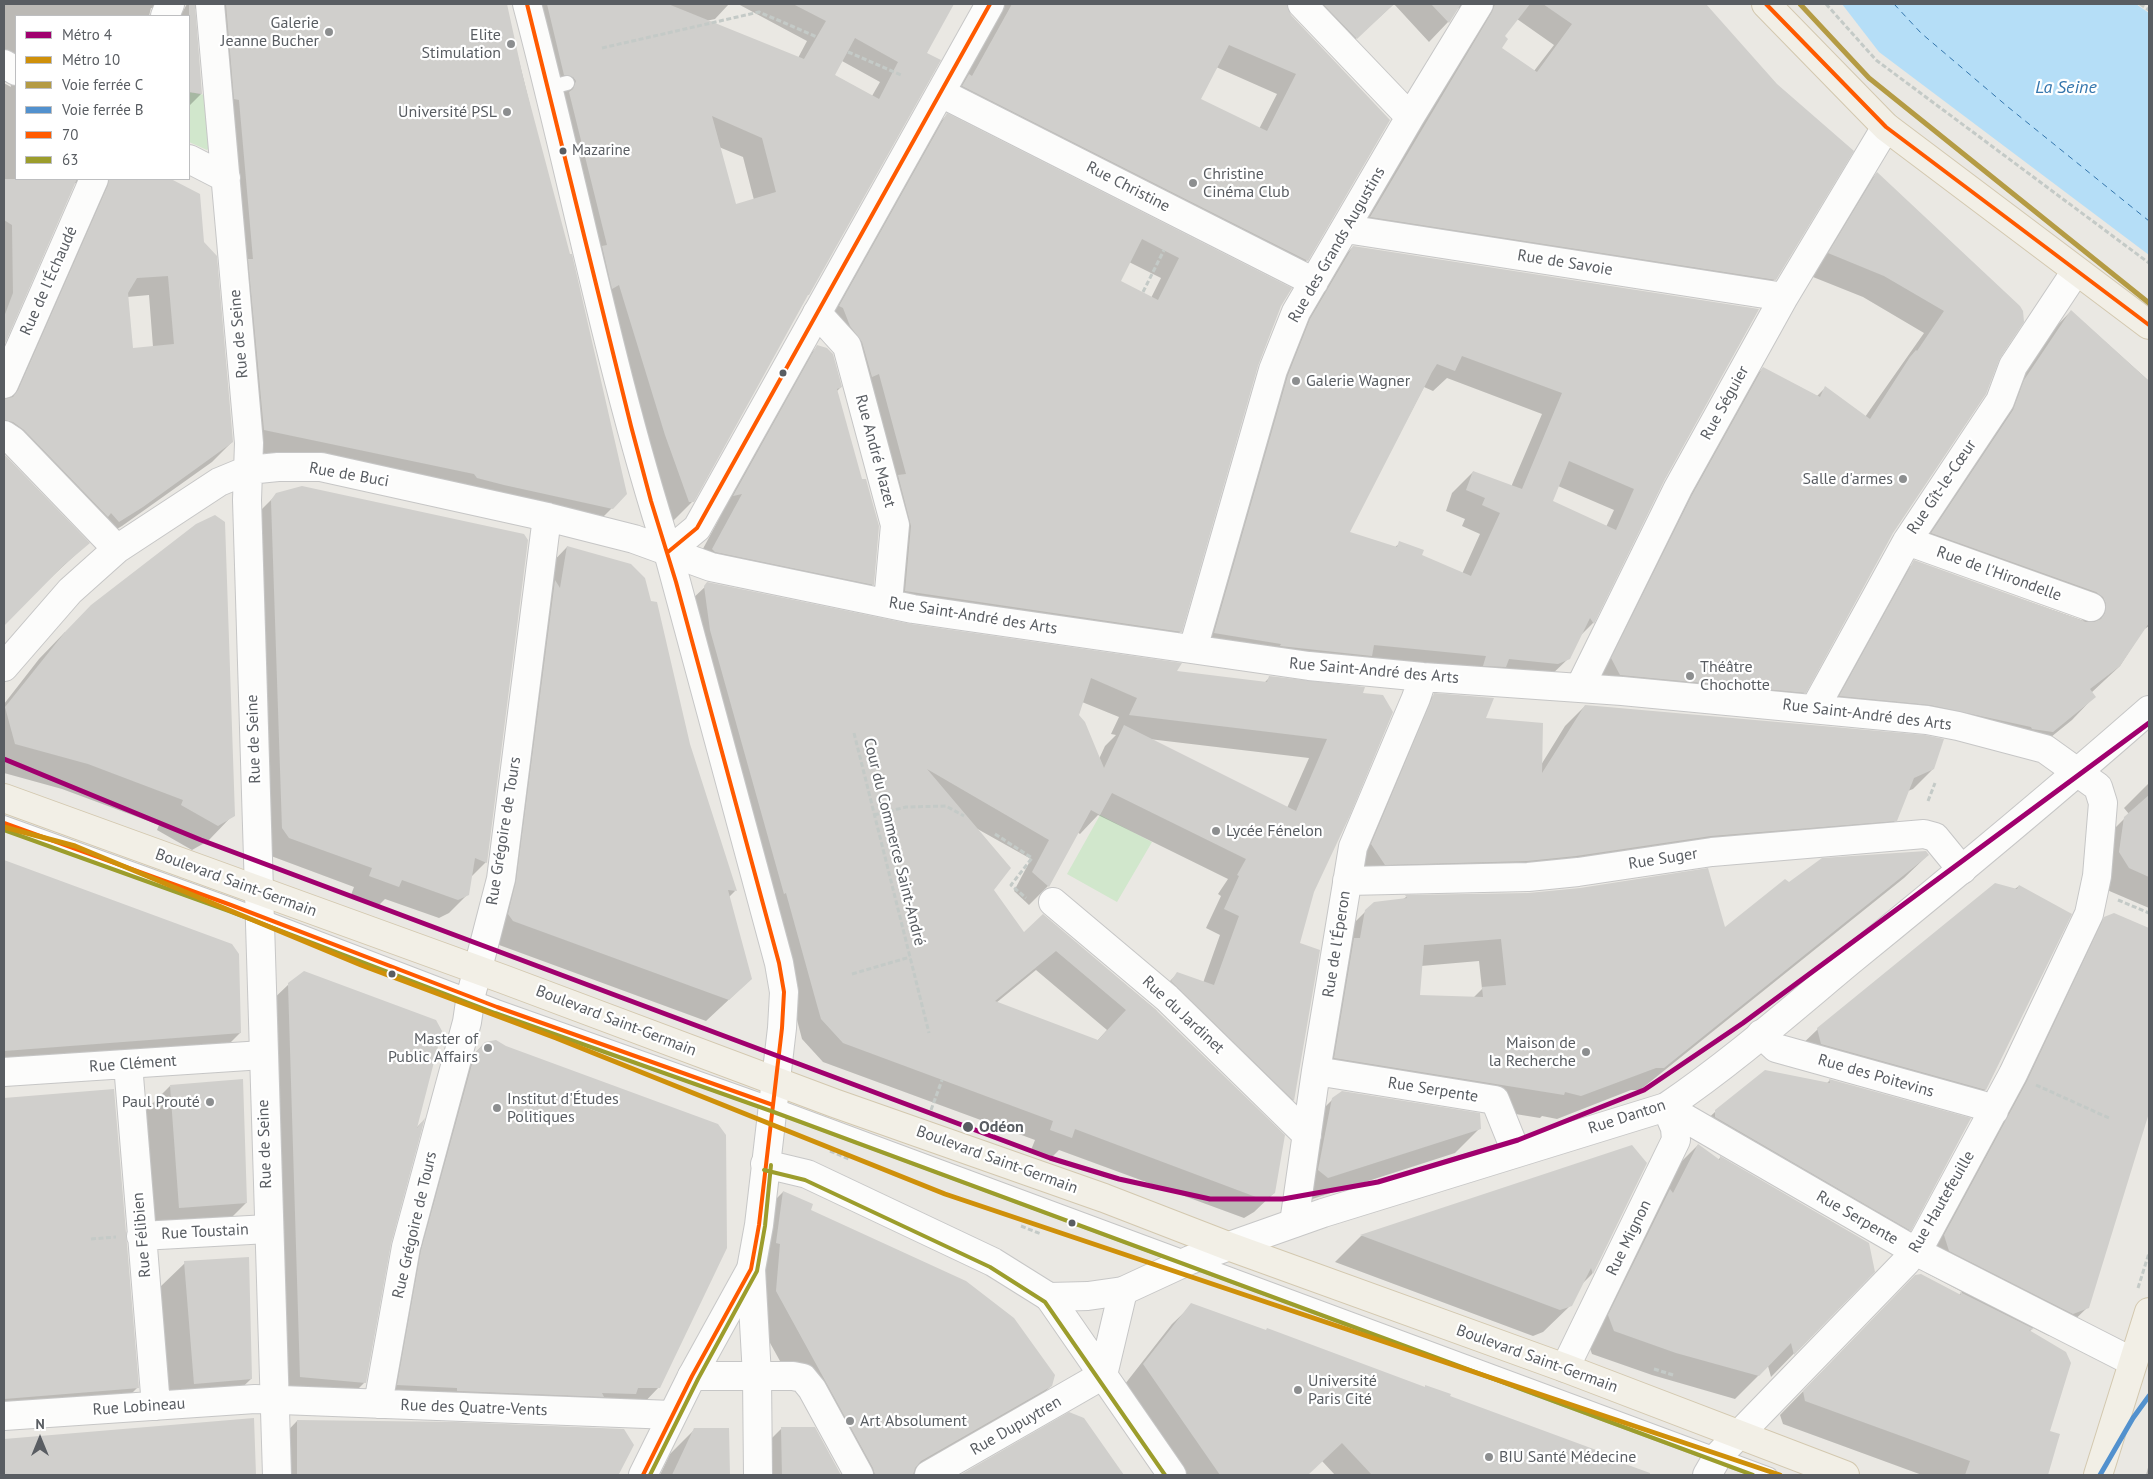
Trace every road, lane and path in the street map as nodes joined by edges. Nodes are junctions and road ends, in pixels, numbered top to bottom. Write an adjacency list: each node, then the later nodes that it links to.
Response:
1 (210, 4): 20 (street, Rue de Seine)
2 (527, 4): 37 (street)
3 (990, 4): 16 (street)
4 (1302, 4): 17 (street)
5 (1480, 4): 17 (street, Rue des Grands Augustins)
6 (1766, 4): 18 (main road)
7 (1826, 4): 24 (path)
8 (2140, 4): 9 (path)
9 (2149, 10)
10 (817, 37): 11 (path)
11 (602, 48)
12 (848, 52): 15 (path)
13 (4, 64): 14 (street)
14 (15, 70)
15 (901, 75)
16 (941, 93): 26 (street, Rue Christine); 29 (street)
17 (1410, 117): 22 (street, Rue des Grands Augustins)
18 (1886, 127): 25 (main road); 28 (street, Rue Séguier)
19 (190, 160): 20 (street)
20 (226, 178): 33 (street, Rue de Seine)
21 (94, 180): 31 (street, Rue de l'Échaudé)
22 (1346, 228): 26 (street, Rue des Grands Augustins); 28 (street, Rue de Savoie)
23 (1164, 250): 27 (path)
24 (2149, 263)
25 (2076, 271): 30 (main road); 35 (street, Rue Gît-le-Cœur)
26 (1314, 282): 40 (street, Rue des Grands Augustins)
27 (1143, 292)
28 (1784, 297): 43 (street, Rue Séguier)
29 (817, 314): 37 (street); 38 (street, Rue André Mazet)
30 (2149, 325)
31 (4, 384)
32 (4, 435): 36 (street)
33 (248, 470): 34 (street, Rue de Buci); 36 (street, Rue de Buci); 59 (street, Rue de Seine)
34 (547, 517): 37 (street, Rue de Buci); 63 (street, Rue Grégoire de Tours)
35 (1907, 541): 39 (street, Rue de l'Hirondelle); 44 (street, Rue Gît-le-Cœur)
36 (117, 549): 41 (street, Rue de Buci)
37 (668, 552): 38 (street, Rue Saint-André des Arts); 71 (street)
38 (888, 602): 40 (street, Rue Saint-André des Arts)
39 (2091, 607)
40 (1193, 649): 42 (street, Rue Saint-André des Arts)
41 (4, 667)
42 (1422, 677): 43 (street, Rue Saint-André des Arts); 56 (street, Rue de l'Éperon)
43 (1580, 687): 44 (street, Rue Saint-André des Arts)
44 (1815, 708): 47 (street, Rue Saint-André des Arts)
45 (2149, 710): 47 (street, Rue Danton)
46 (854, 733): 51 (path, Cour du Commerce Saint-André)
47 (2079, 772): 55 (street, Rue Danton); 57 (street, Rue Saint-André des Arts)
48 (1935, 783): 50 (path)
49 (4, 798): 59 (main road, Boulevard Saint-Germain)
50 (1928, 801)
51 (874, 815): 52 (path); 61 (path, Cour du Commerce Saint-André)
52 (964, 816)
53 (4, 823): 59 (lane, Boulevard Saint-Germain)
54 (995, 834): 58 (path)
55 (1962, 870): 56 (street, Rue Suger); 65 (street, Rue Danton)
56 (1347, 881): 68 (street, Rue de l'Éperon)
57 (2104, 886): 60 (path); 70 (street, Rue Hautefeuille)
58 (1042, 902): 75 (street, Rue du Jardinet)
59 (259, 904): 63 (main road, Boulevard Saint-Germain); 66 (street, Rue de Seine)
60 (2149, 913)
61 (910, 957): 62 (path, Cour du Commerce Saint-André); 64 (path, Cour du Commerce Saint-André)
62 (852, 974)
63 (474, 982): 71 (main road, Boulevard Saint-Germain); 100 (street, Rue Grégoire de Tours)
64 (929, 1033)
65 (1761, 1034): 72 (street, Rue Danton); 73 (street, Rue des Poitevins)
66 (263, 1055): 67 (street, Rue Clément); 82 (street, Rue de Seine)
67 (128, 1064): 69 (street, Rue Clément); 84 (street, Rue Félibien)
68 (1316, 1071): 75 (street, Rue de l'Éperon); 77 (street, Rue Serpente)
69 (4, 1072)
70 (2013, 1074): 73 (street, Rue Hautefeuille); 74 (path)
71 (774, 1093): 79 (street); 85 (main road, Boulevard Saint-Germain); 87 (lane, Boulevard Saint-Germain)
72 (1666, 1107): 77 (street, Rue Danton); 86 (street, Rue Serpente); 93 (street, Rue Mignon)
73 (1994, 1111): 86 (street, Rue Hautefeuille)
74 (2109, 1118)
75 (1307, 1135): 80 (street, Rue de l'Éperon)
76 (830, 1151): 78 (path)
77 (1516, 1152): 80 (street, Rue Danton)
78 (849, 1159)
79 (765, 1164): 88 (street); 90 (street)
80 (1294, 1223): 85 (street, Rue Danton)
81 (1020, 1226): 83 (path)
82 (268, 1229): 84 (street, Rue Toustain); 99 (street, Rue de Seine)
83 (1041, 1234)
84 (141, 1236): 101 (street, Rue Félibien)
85 (1228, 1246): 87 (street); 93 (main road, Boulevard Saint-Germain)
86 (1915, 1251): 92 (street, Rue Serpente); 104 (street, Rue Hautefeuille)
87 (1190, 1260): 89 (street); 105 (lane, Boulevard Saint-Germain)
88 (751, 1269): 97 (street); 98 (street)
89 (1123, 1291): 90 (street); 95 (street)
90 (1049, 1297): 95 (street)
91 (2149, 1312): 92 (main road)
92 (2133, 1362): 114 (main road)
93 (1565, 1368): 104 (main road, Boulevard Saint-Germain)
94 (1654, 1369): 96 (path)
95 (1103, 1375): 110 (street, Rue Dupuytren); 111 (street)
96 (1674, 1375)
97 (692, 1376): 98 (street); 102 (street)
98 (757, 1376): 108 (street); 109 (street)
99 (275, 1401): 100 (street, Rue des Quatre-Vents); 101 (street, Rue Lobineau); 106 (street, Rue de Seine)
100 (378, 1404): 102 (street, Rue des Quatre-Vents)
101 (156, 1406): 103 (street, Rue Lobineau)
102 (672, 1415): 107 (street)
103 (4, 1416)
104 (1737, 1435): 105 (street, Rue Hautefeuille); 113 (main road, Boulevard Saint-Germain)
105 (1712, 1466): 112 (lane, Boulevard Saint-Germain)
106 (277, 1475)
107 (643, 1475)
108 (758, 1475)
109 (859, 1475)
110 (929, 1475)
111 (1172, 1475)
112 (1770, 1475)
113 (1845, 1475)
114 (2098, 1475)

